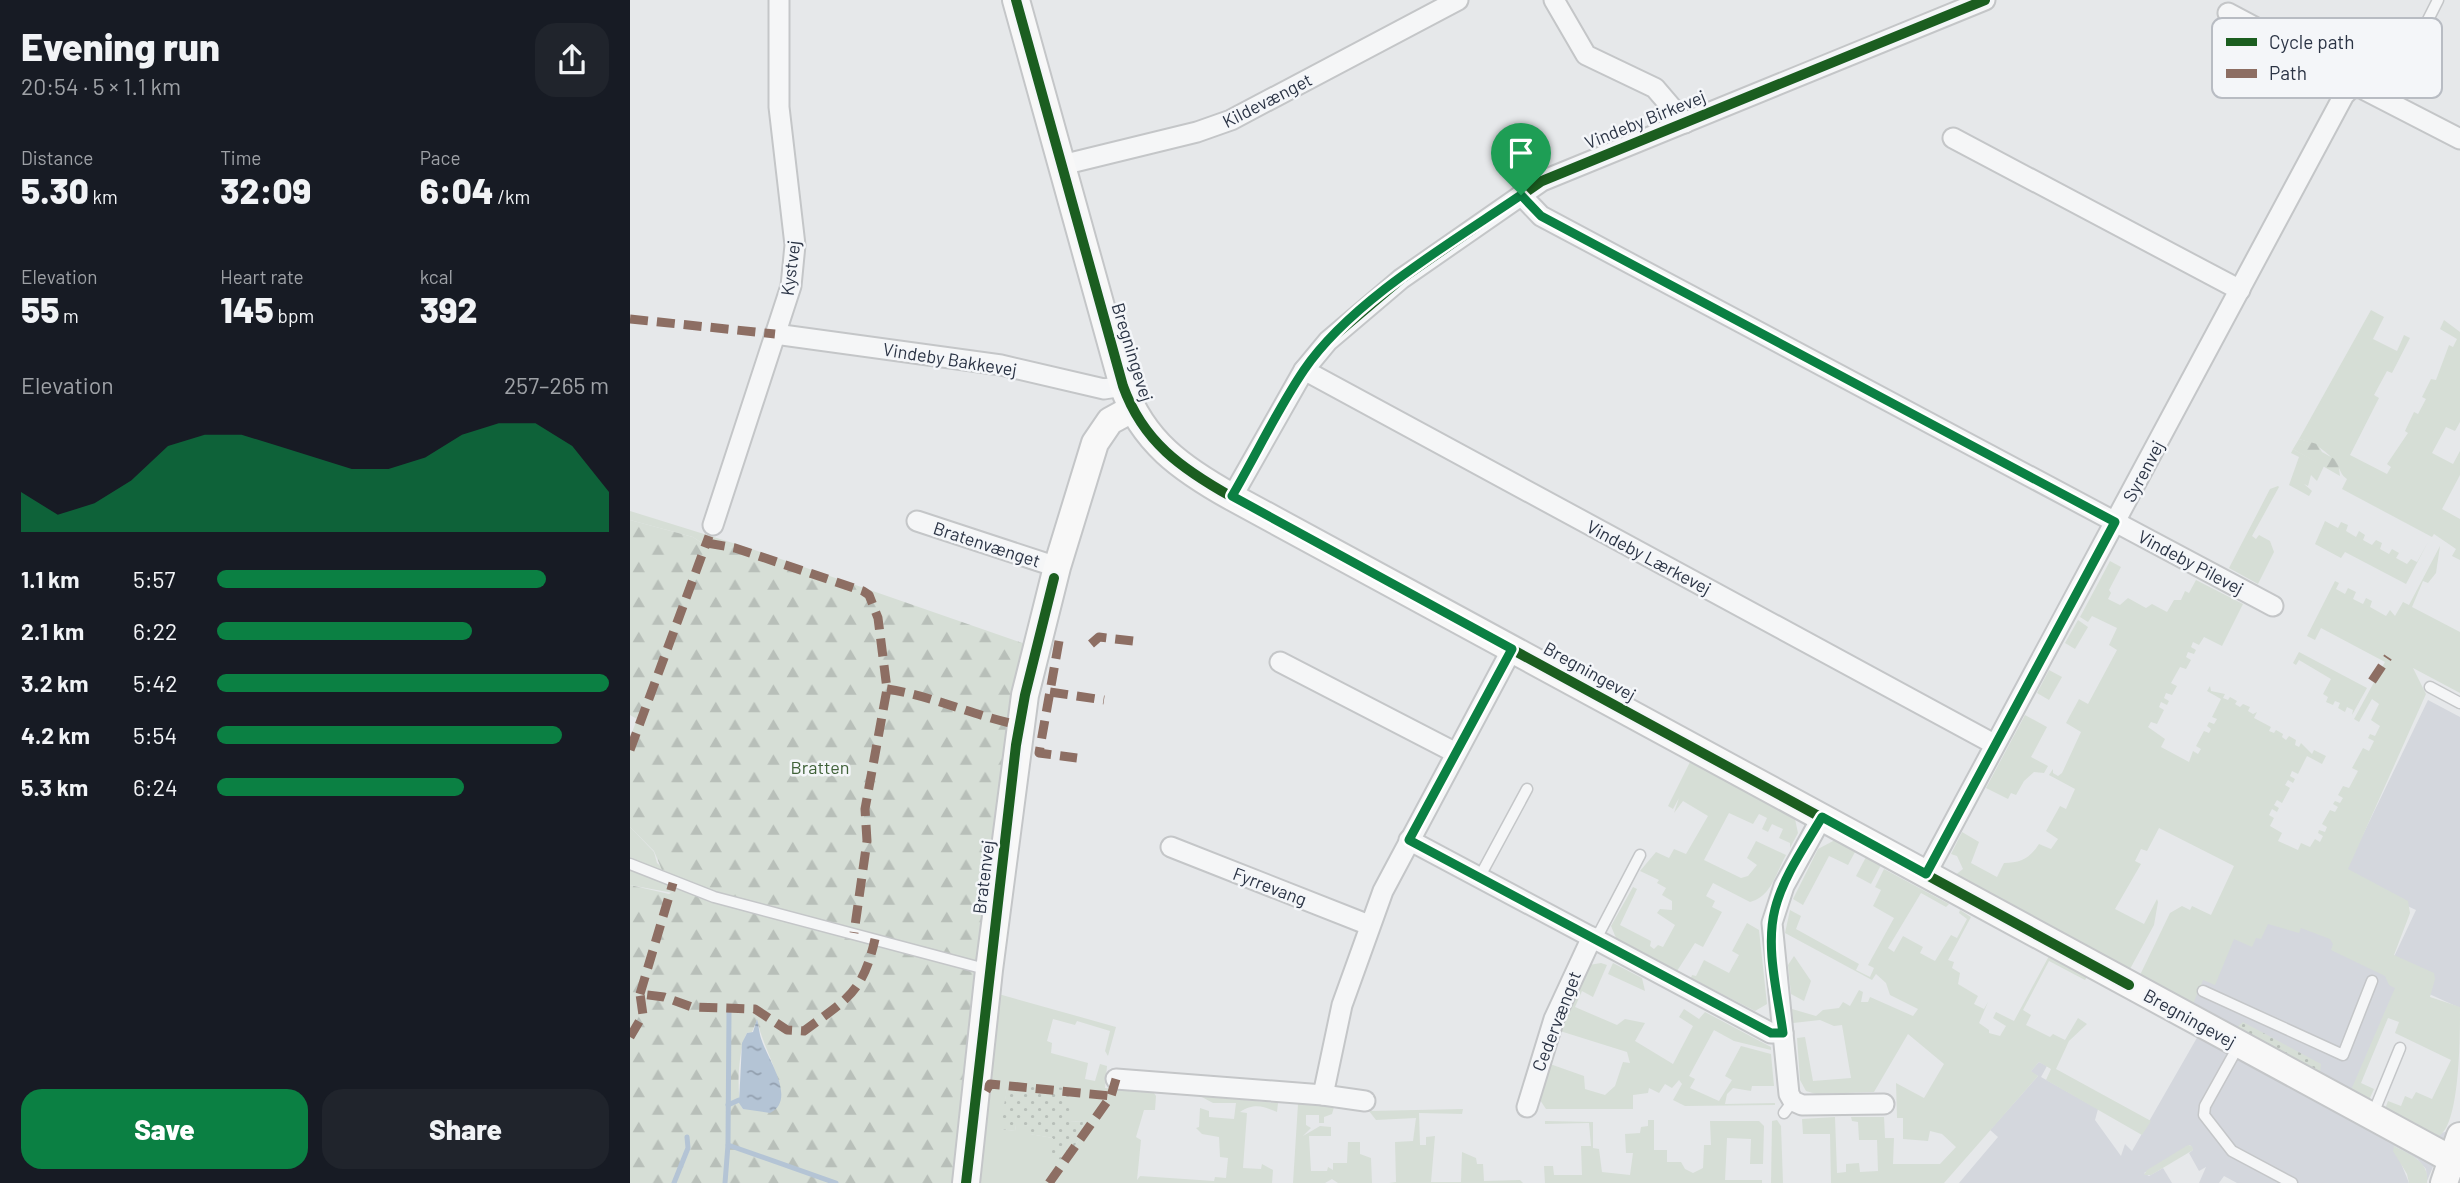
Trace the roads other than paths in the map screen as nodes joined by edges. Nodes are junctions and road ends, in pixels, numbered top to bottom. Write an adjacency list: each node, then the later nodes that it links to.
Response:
1 (779, 0): 20 (street, Kystvej)
2 (1016, 0): 17 (street, Bregningevej)
3 (1458, 0): 17 (street, Kildevænget)
4 (1554, 0): 14 (street)
5 (1984, 0): 14 (street, Vindeby Birkevej)
6 (2438, 0): 9 (lane)
7 (2228, 13): 8 (street)
8 (2237, 18)
9 (2429, 18)
10 (2342, 98): 19 (street, Syrenvej)
11 (2380, 98): 13 (street)
12 (2389, 98): 13 (lane)
13 (2387, 102): 16 (street)
14 (1685, 122): 18 (street, Vindeby Birkevej)
15 (1953, 138): 19 (street)
16 (2460, 139)
17 (1062, 165): 22 (street, Bregningevej)
18 (1521, 195): 21 (street, Vindeby Birkevej); 25 (street, Vindeby Pilevej)
19 (2240, 290): 25 (street, Syrenvej)
20 (775, 334): 22 (street, Vindeby Bakkevej); 26 (street, Kystvej)
21 (1304, 370): 23 (street, Vindeby Birkevej); 33 (street, Vindeby Lærkevej)
22 (1127, 398): 23 (street, Bregningevej); 27 (street, Bratenvej)
23 (1232, 496): 29 (street, Bregningevej)
24 (917, 521): 27 (street, Bratenvænget)
25 (2115, 522): 28 (street, Vindeby Pilevej); 33 (street, Syrenvej)
26 (713, 525)
27 (1057, 567): 45 (street, Bratenvej)
28 (2273, 606)
29 (1512, 649): 34 (street); 36 (street, Bregningevej)
30 (1280, 662): 34 (street)
31 (2430, 687): 32 (lane)
32 (2460, 703)
33 (1994, 744): 41 (street, Syrenvej)
34 (1456, 752): 37 (street)
35 (1527, 789): 42 (lane)
36 (1822, 817): 41 (street, Bregningevej); 48 (street)
37 (1409, 840): 42 (street); 43 (street)
38 (1171, 847): 43 (street, Fyrrevang)
39 (1640, 855): 44 (lane)
40 (630, 864): 45 (lane)
41 (1926, 874): 49 (street, Bregningevej)
42 (1479, 878): 44 (street)
43 (1369, 925): 52 (street)
44 (1594, 938): 48 (street); 56 (street, Cedervænget)
45 (989, 970): 58 (street, Bratenvej)
46 (2372, 981): 47 (lane)
47 (2203, 991)
48 (1783, 1033): 54 (street)
49 (2239, 1045): 57 (street, Bregningevej); 59 (lane)
50 (2400, 1048): 55 (lane)
51 (1116, 1079): 52 (street)
52 (1323, 1095): 53 (street)
53 (1365, 1101)
54 (1884, 1104)
55 (2377, 1104)
56 (1527, 1107)
57 (2454, 1161)
58 (966, 1183)
59 (2292, 1183)

